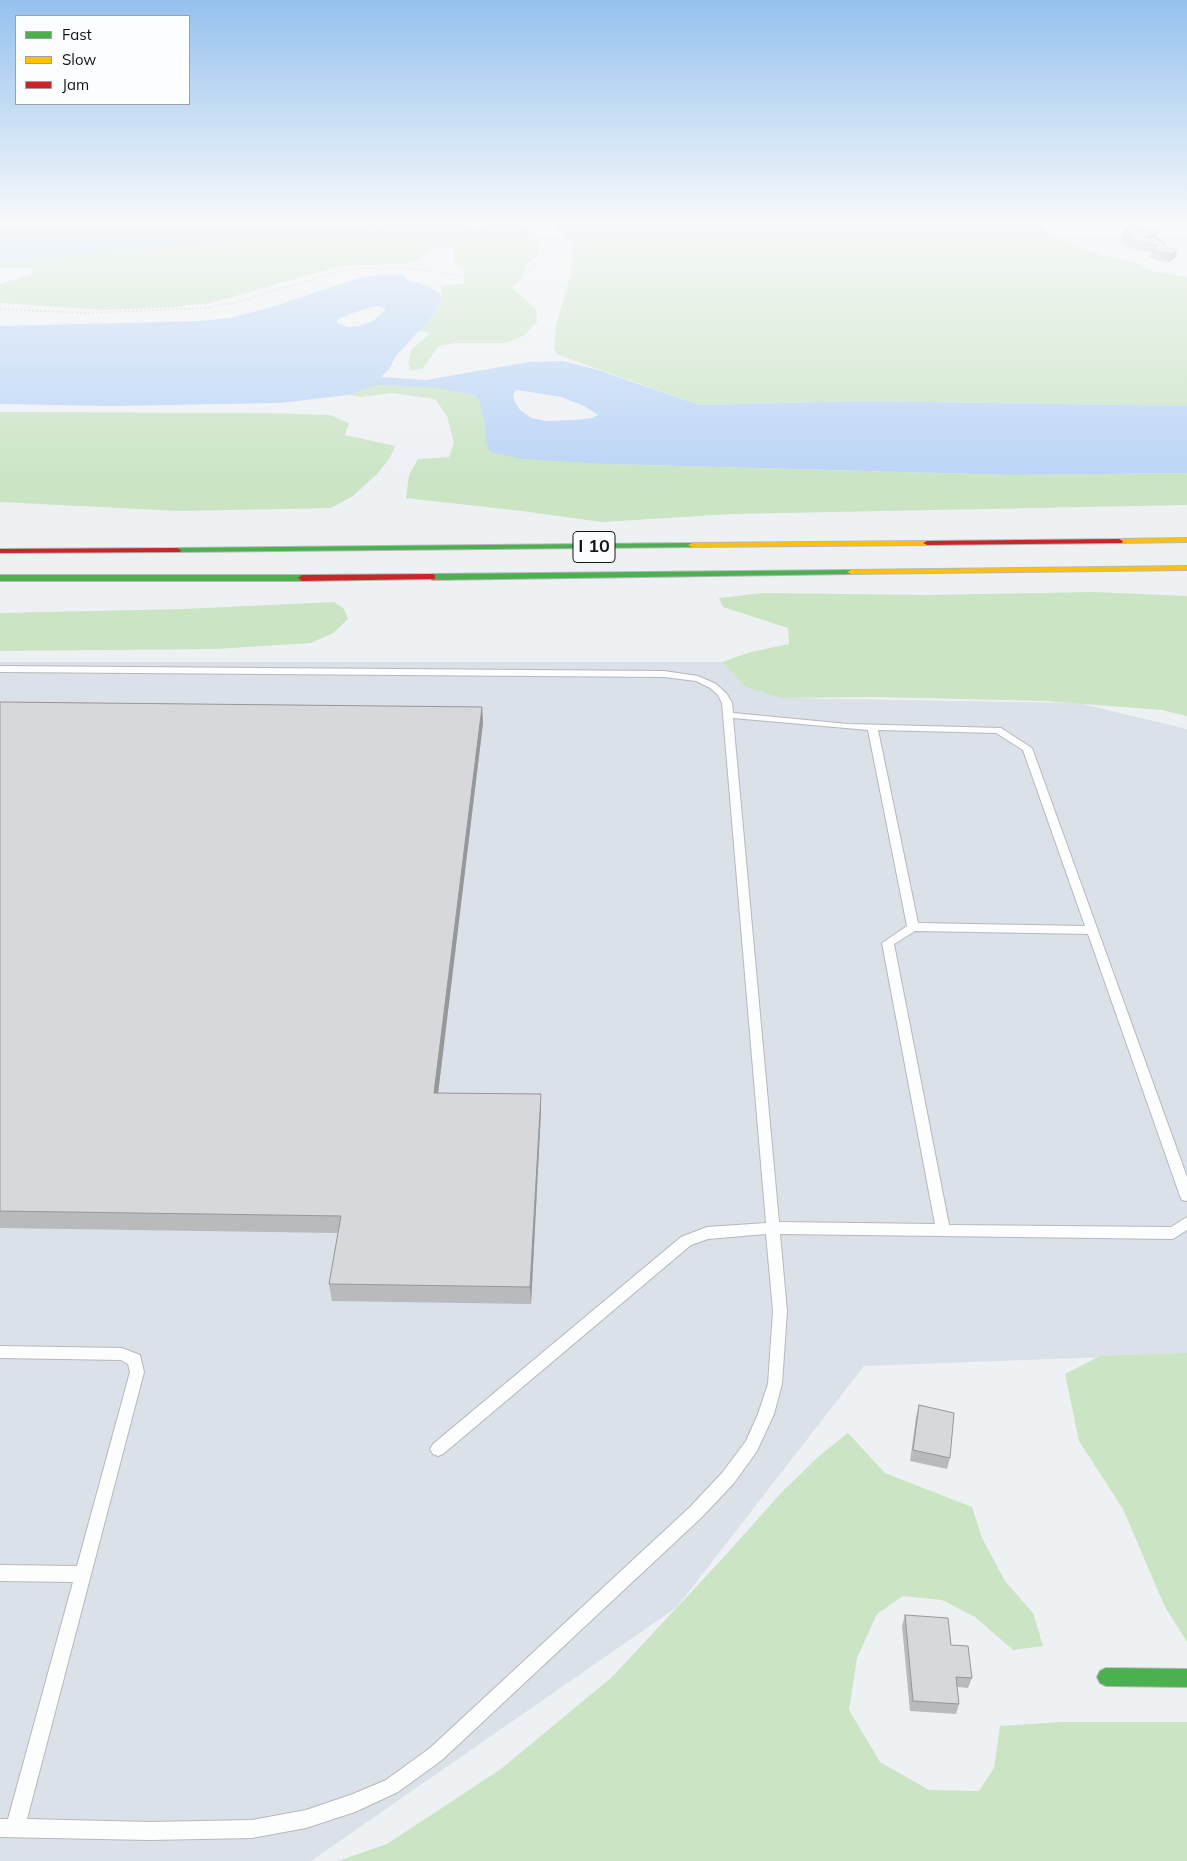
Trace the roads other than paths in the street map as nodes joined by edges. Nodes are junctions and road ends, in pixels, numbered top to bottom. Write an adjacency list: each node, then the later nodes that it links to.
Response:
1 (1187, 540): 2 (main road, I 10)
2 (0, 551)
3 (1187, 568): 4 (main road, I 10)
4 (0, 578)
5 (0, 669): 6 (lane)
6 (728, 715): 7 (lane); 12 (lane)
7 (872, 727): 8 (lane); 9 (lane)
8 (913, 927): 9 (lane); 13 (lane)
9 (1092, 930): 10 (lane)
10 (1187, 1196)
11 (1187, 1223): 13 (lane)
12 (774, 1228): 13 (lane); 15 (lane); 20 (lane)
13 (943, 1230)
14 (0, 1352): 17 (lane)
15 (438, 1449)
16 (0, 1573): 17 (lane)
17 (82, 1574): 20 (lane)
18 (1106, 1677): 19 (main road)
19 (1187, 1678)
20 (7, 1829)

